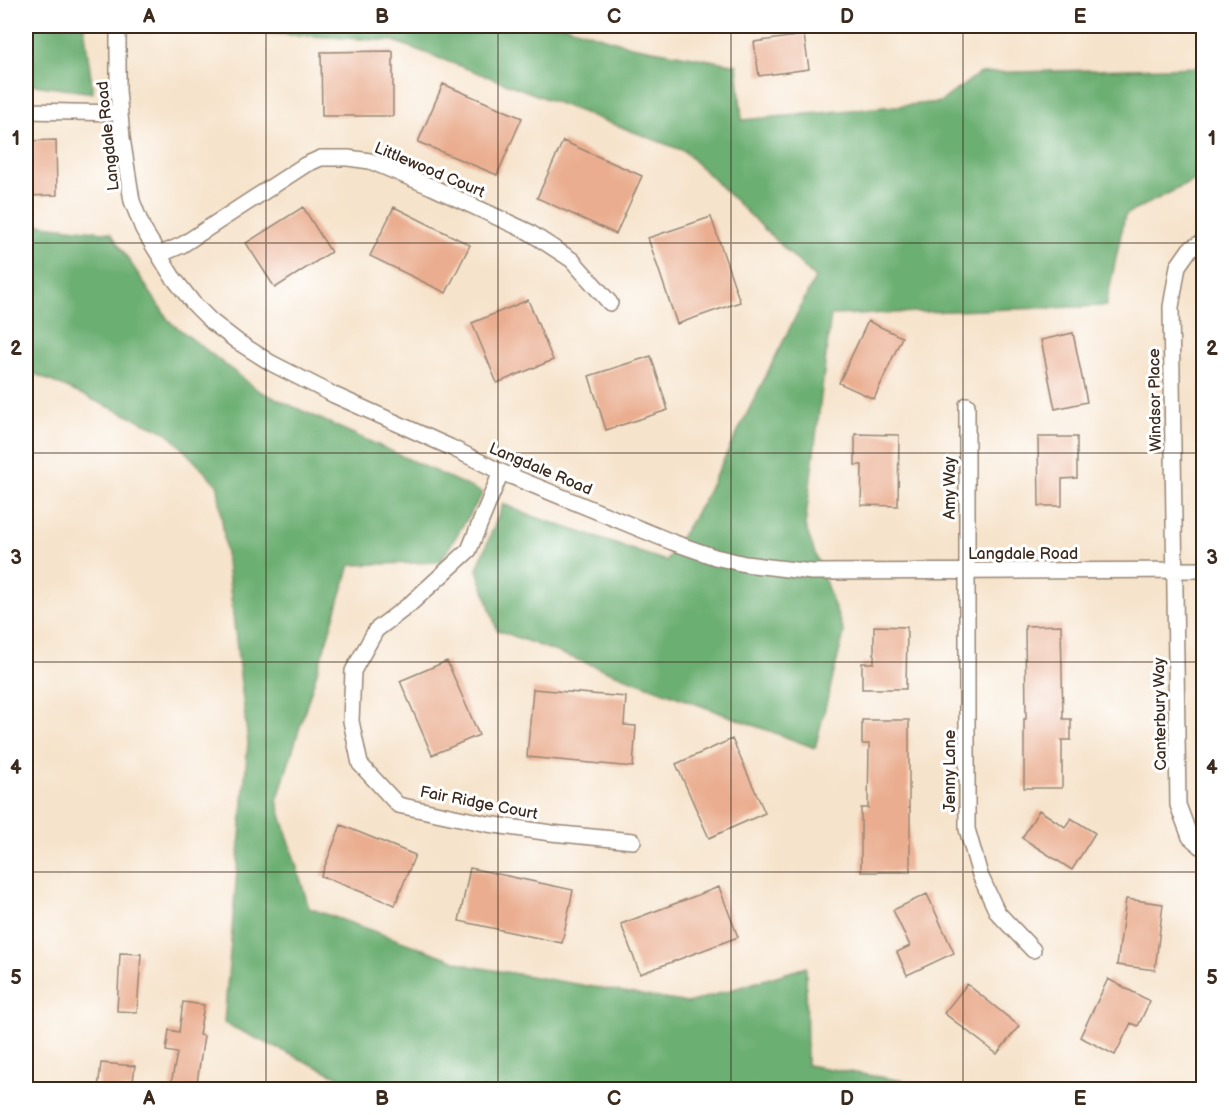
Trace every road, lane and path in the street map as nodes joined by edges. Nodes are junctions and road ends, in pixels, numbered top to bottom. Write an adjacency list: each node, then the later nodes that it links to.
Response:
1 (118, 26): 3 (street, Langdale Road)
2 (26, 111): 3 (street)
3 (120, 113): 5 (street, Langdale Road)
4 (1203, 241): 10 (street, Windsor Place)
5 (159, 255): 6 (street, Littlewood Court); 8 (street, Langdale Road)
6 (610, 303)
7 (967, 405): 11 (street, Amy Way)
8 (501, 472): 11 (street, Langdale Road); 12 (street, Fair Ridge Court)
9 (1203, 570): 10 (street, Langdale Road)
10 (1174, 571): 11 (street, Langdale Road); 13 (street, Canterbury Way)
11 (966, 572): 14 (street, Jenny Lane)
12 (633, 841)
13 (1203, 849)
14 (1033, 950)

